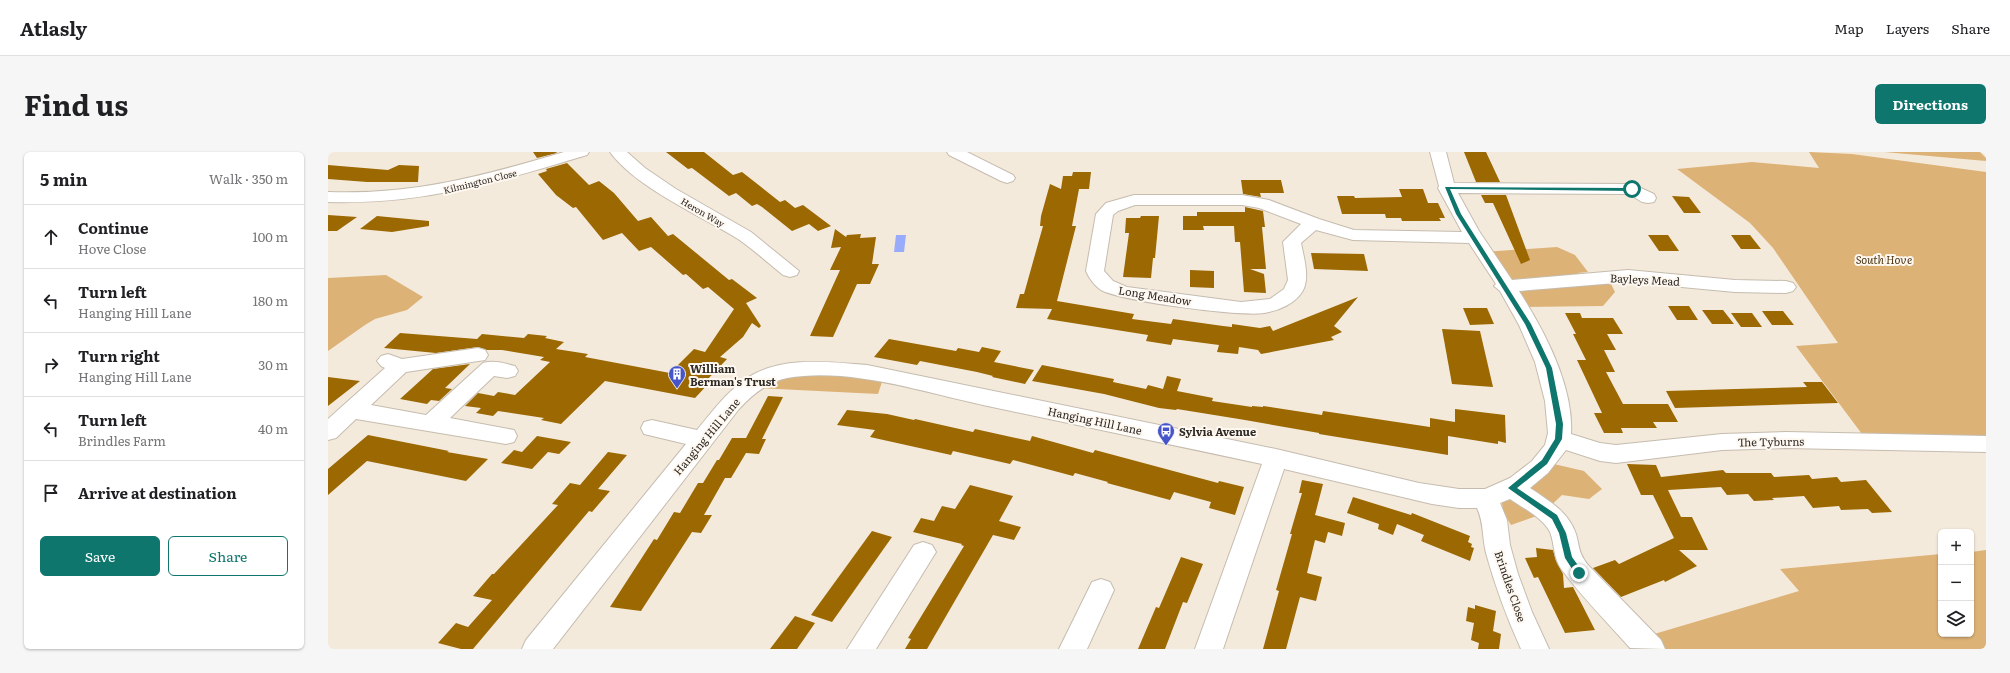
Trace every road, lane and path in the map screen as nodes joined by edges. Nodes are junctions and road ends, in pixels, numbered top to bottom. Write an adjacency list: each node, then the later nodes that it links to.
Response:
1 (581, 152): 7 (street, Kilmington Close)
2 (618, 152): 11 (street, Heron Way)
3 (955, 152): 5 (street)
4 (1438, 152): 6 (street)
5 (1007, 178)
6 (1446, 188): 8 (street); 10 (street)
7 (328, 197)
8 (1648, 198)
9 (1313, 223): 9 (street, Long Meadow); 10 (street, Long Meadow)
10 (1474, 238): 12 (street)
11 (790, 271)
12 (1504, 286): 13 (street, Bayleys Mead); 22 (street)
13 (1786, 287)
14 (478, 355): 16 (street)
15 (507, 371): 17 (street)
16 (350, 410): 17 (street); 19 (street)
17 (430, 424): 20 (street)
18 (652, 428): 21 (street)
19 (328, 432)
20 (506, 436)
21 (701, 439): 24 (street, Hanging Hill Lane); 30 (street, Hanging Hill Lane)
22 (1559, 439): 23 (street, The Tyburns); 25 (street, Hanging Hill Lane)
23 (1986, 444)
24 (1276, 458): 26 (street, Hanging Hill Lane); 33 (street)
25 (1512, 488): 26 (street, Hanging Hill Lane); 29 (street)
26 (1485, 498): 34 (street, Brindles Close)
27 (923, 552): 31 (street)
28 (1101, 590): 32 (street)
29 (1645, 644)
30 (536, 649)
31 (861, 649)
32 (1074, 649)
33 (1209, 649)
34 (1535, 649)

